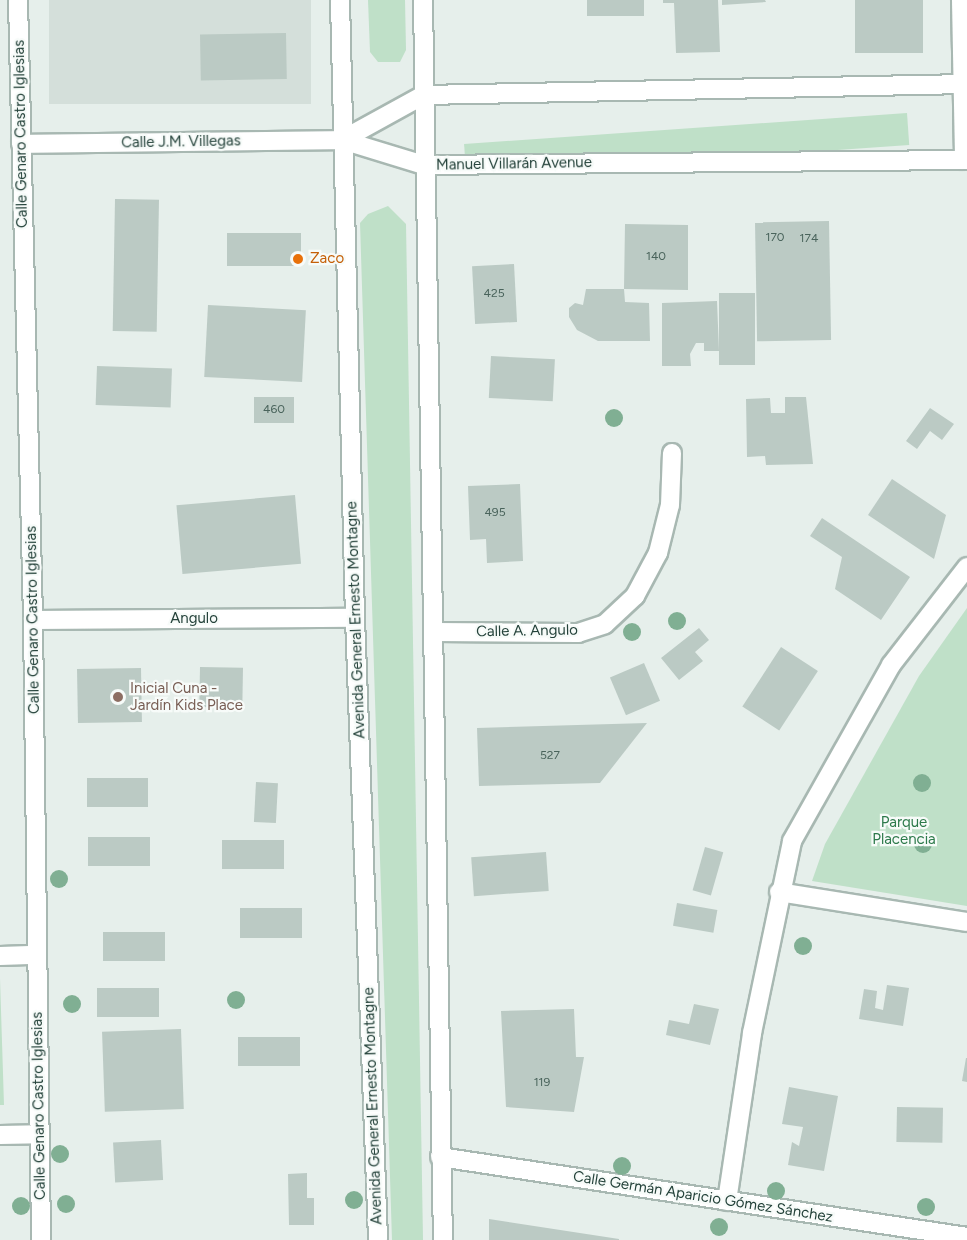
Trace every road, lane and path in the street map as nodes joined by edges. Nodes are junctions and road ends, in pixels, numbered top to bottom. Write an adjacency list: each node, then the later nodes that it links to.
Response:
1 (18, 0): 8 (street, Calle Genaro Castro Iglesias)
2 (340, 0): 7 (street, Avenida General Ernesto Montagne)
3 (423, 0): 6 (street)
4 (961, 0): 5 (street)
5 (965, 84): 6 (street); 9 (street)
6 (424, 95): 7 (street); 10 (street)
7 (342, 140): 8 (street, Calle J.M. Villegas); 10 (street, Manuel Villarán Avenue); 13 (street, Avenida General Ernesto Montagne)
8 (21, 144): 14 (street, Calle Genaro Castro Iglesias)
9 (966, 160): 10 (street, Manuel Villarán Avenue)
10 (424, 165): 15 (street)
11 (672, 453): 15 (street, Calle A. Angulo)
12 (967, 567): 16 (street)
13 (355, 618): 14 (street, Angulo); 26 (street, Avenida General Ernesto Montagne)
14 (33, 620): 18 (street, Calle Genaro Castro Iglesias)
15 (436, 632): 22 (street)
16 (780, 892): 17 (street); 23 (street)
17 (967, 922)
18 (37, 955): 19 (street); 20 (street, Calle Genaro Castro Iglesias)
19 (0, 957)
20 (39, 1134): 21 (street); 25 (street, Calle Genaro Castro Iglesias)
21 (0, 1135)
22 (440, 1157): 23 (street, Calle Germán Aparicio Gómez Sánchez); 27 (street)
23 (727, 1201): 24 (street, Calle Germán Aparicio Gómez Sánchez)
24 (967, 1237)
25 (41, 1240)
26 (378, 1240)
27 (443, 1240)

